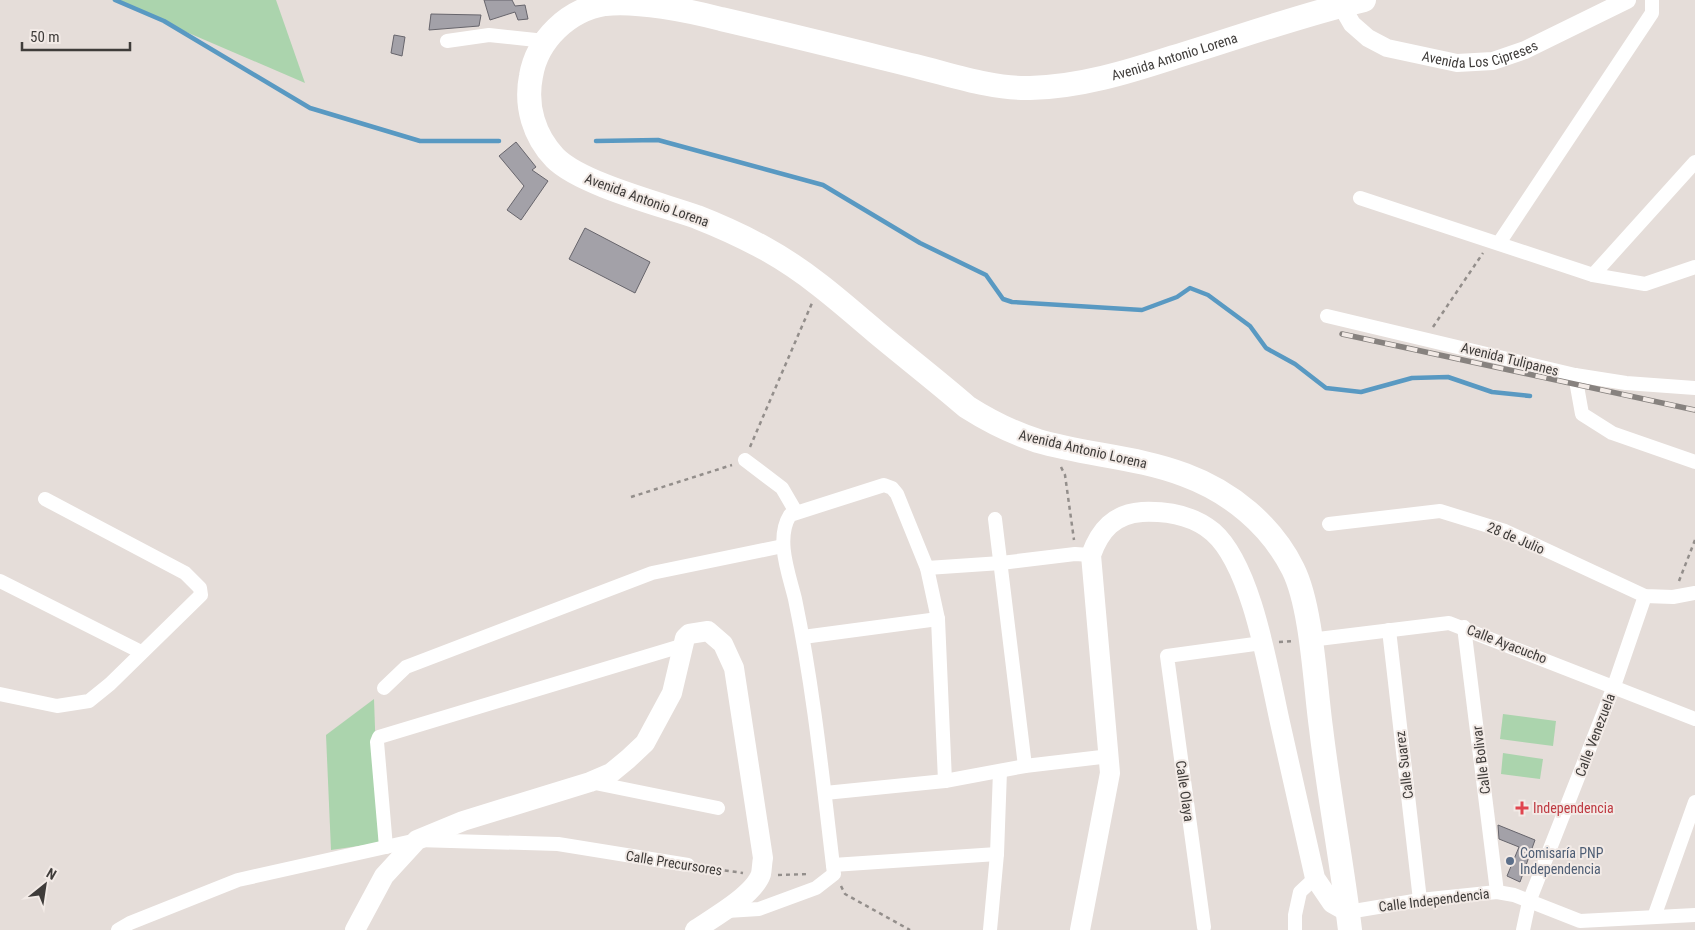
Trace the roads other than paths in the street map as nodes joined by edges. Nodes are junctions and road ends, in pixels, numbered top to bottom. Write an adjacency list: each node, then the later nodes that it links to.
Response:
1 (1364, 0): 4 (highway, Avenida Antonio Lorena)
2 (1627, 0): 4 (street, Avenida Los Cipreses)
3 (1652, 0): 9 (street)
4 (1341, 6): 6 (highway, Avenida Antonio Lorena)
5 (447, 41): 6 (street)
6 (545, 41): 32 (highway, Avenida Antonio Lorena)
7 (1695, 162): 11 (street)
8 (1360, 198): 9 (street)
9 (1495, 242): 11 (street)
10 (1695, 267): 11 (street)
11 (1593, 275)
12 (1327, 316): 13 (street, Avenida Tulipanes)
13 (1575, 375): 14 (street, Avenida Tulipanes); 16 (street)
14 (1695, 388)
15 (745, 460): 18 (street)
16 (1695, 462)
17 (45, 499): 35 (street)
18 (796, 512): 21 (street); 24 (street)
19 (996, 519): 23 (street)
20 (1329, 524): 27 (street, 28 de Julio)
21 (783, 546): 31 (street); 37 (street)
22 (1083, 554): 23 (street); 33 (main road); 40 (main road)
23 (1001, 563): 24 (street); 41 (street)
24 (927, 568): 28 (street)
25 (0, 581): 35 (street)
26 (1695, 593): 27 (street, 28 de Julio)
27 (1645, 596): 36 (street, Calle Venezuela)
28 (938, 619): 31 (street); 43 (street)
29 (1464, 627): 30 (street, Calle Ayacucho); 36 (street, Calle Ayacucho); 54 (street, Calle Bolivar)
30 (1389, 630): 32 (street, Calle Ayacucho); 55 (street, Calle Suarez)
31 (803, 637): 45 (street)
32 (1310, 640): 60 (highway, Avenida Antonio Lorena)
33 (1262, 643): 53 (main road); 61 (street, Calle Olaya)
34 (682, 646): 44 (main road); 49 (street); 57 (main road)
35 (141, 652): 38 (street)
36 (1614, 686): 39 (street, Calle Ayacucho); 56 (street, Calle Venezuela)
37 (384, 688)
38 (0, 694)
39 (1695, 719)
40 (1110, 756): 41 (street); 66 (main road)
41 (1025, 766): 42 (street)
42 (1000, 771): 43 (street); 50 (street)
43 (945, 780): 45 (street)
44 (590, 782): 47 (street); 48 (main road)
45 (824, 793): 52 (street)
46 (1695, 802): 59 (street)
47 (718, 808)
48 (417, 840): 49 (street, Calle Precursores); 51 (street, Calle Precursores); 63 (main road)
49 (386, 847): 62 (street, Calle Precursores)
50 (997, 854): 52 (street); 65 (street)
51 (688, 865)
52 (833, 870): 57 (street)
53 (1315, 878): 60 (main road); 67 (street)
54 (1497, 892): 55 (street, Calle Independencia); 56 (street, Calle Independencia)
55 (1420, 900): 60 (street, Calle Independencia)
56 (1529, 902): 59 (street, Calle Independencia); 68 (street, Calle Venezuela)
57 (727, 911): 64 (main road)
58 (1695, 915): 59 (street, Calle Independencia)
59 (1654, 917)
60 (1349, 921)
61 (1204, 927)
62 (118, 930)
63 (355, 930)
64 (695, 930)
65 (990, 930)
66 (1080, 930)
67 (1295, 930)
68 (1523, 930)

